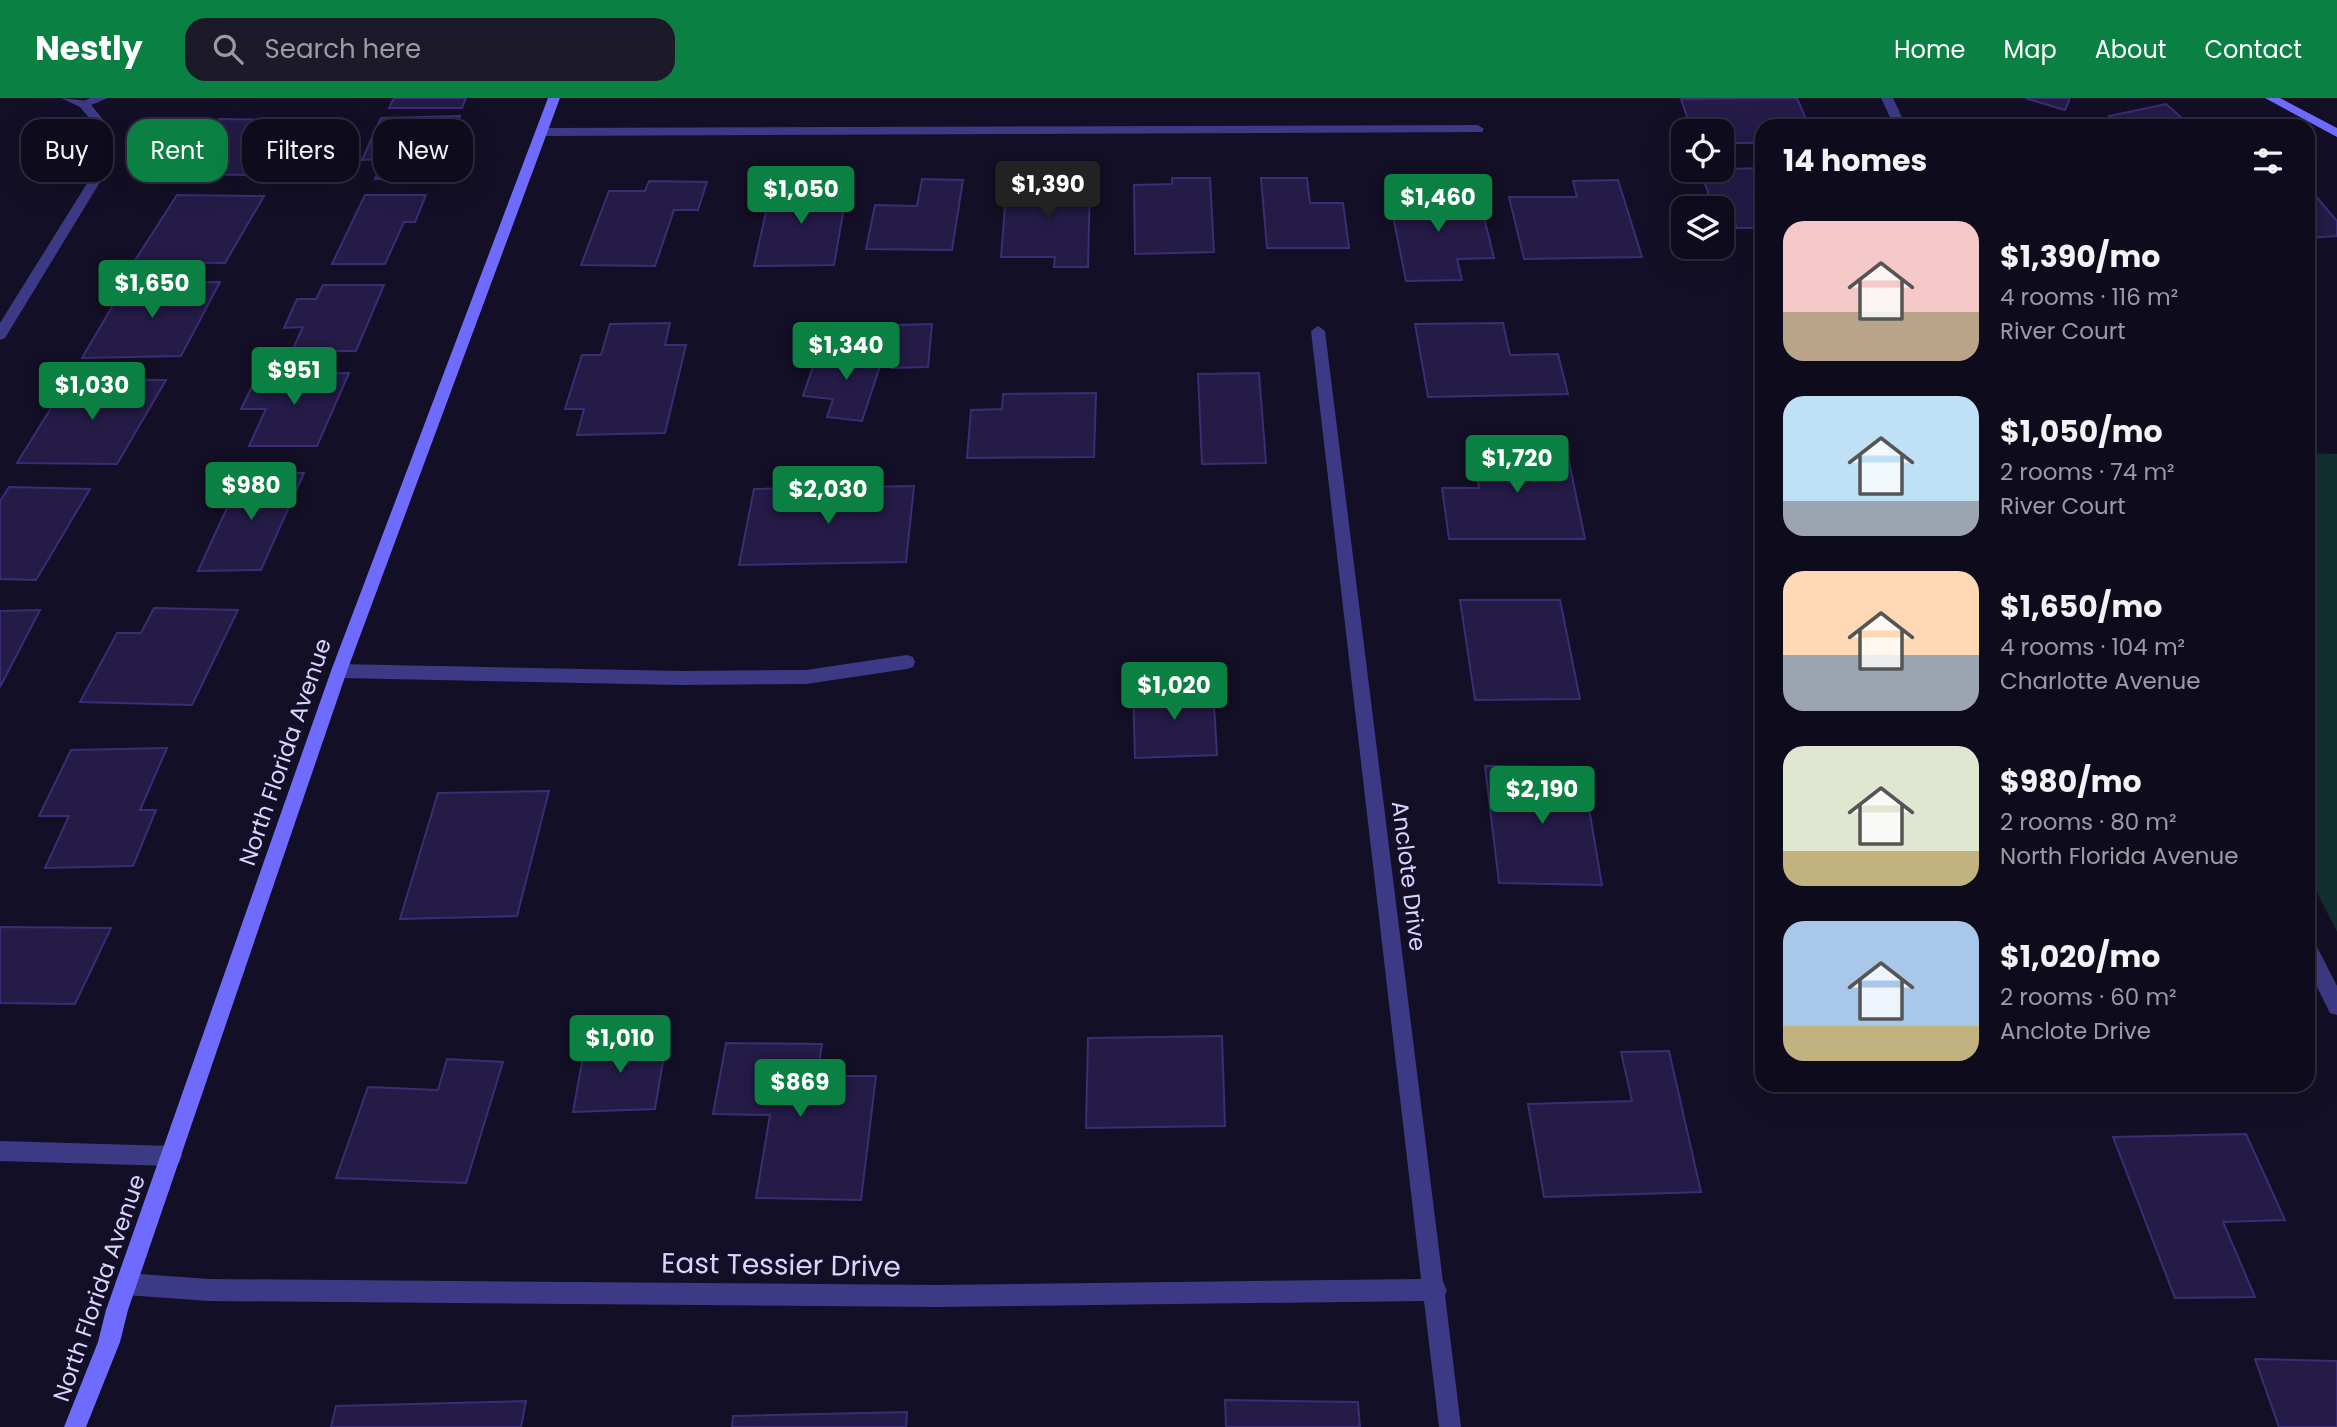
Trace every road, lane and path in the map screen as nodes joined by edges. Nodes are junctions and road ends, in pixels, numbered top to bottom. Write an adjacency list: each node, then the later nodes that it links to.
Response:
1 (67, 98): 6 (street)
2 (102, 98): 6 (street)
3 (554, 98): 11 (street, North Florida Avenue)
4 (1887, 98): 7 (street)
5 (2271, 98): 8 (street)
6 (84, 104): 14 (street)
7 (1897, 119)
8 (2311, 119)
9 (2315, 121): 12 (street)
10 (1478, 129): 11 (street)
11 (541, 132): 16 (street, North Florida Avenue)
12 (2337, 133)
13 (1318, 331): 22 (street, Anclote Drive)
14 (0, 335)
15 (907, 662): 16 (street)
16 (339, 671): 20 (street, North Florida Avenue)
17 (2315, 964): 18 (street)
18 (2337, 1006)
19 (0, 1151): 20 (street)
20 (172, 1156): 21 (street, North Florida Avenue)
21 (126, 1284): 22 (street, East Tessier Drive); 23 (street, North Florida Avenue)
22 (1436, 1290): 24 (street, Anclote Drive)
23 (75, 1427)
24 (1450, 1427)

